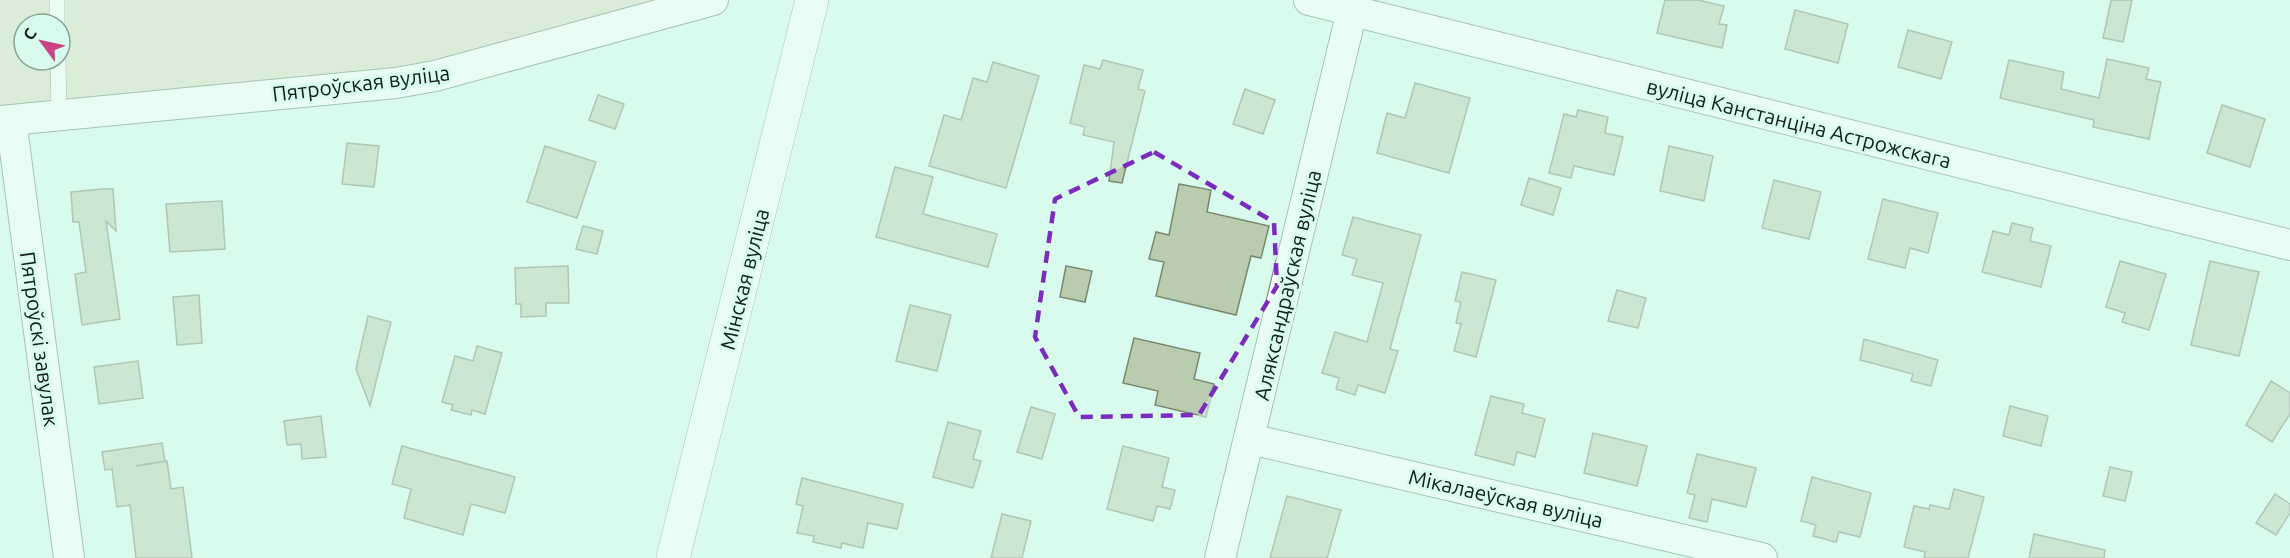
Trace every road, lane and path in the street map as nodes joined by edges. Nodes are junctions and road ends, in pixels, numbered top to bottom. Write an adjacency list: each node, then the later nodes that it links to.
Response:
1 (713, 0): 6 (street, Пятроўская вуліца)
2 (812, 0): 11 (main road, Мінская вуліца)
3 (1309, 0): 4 (street, вуліца Канстанціна Астрожскага)
4 (1352, 11): 8 (street, вуліца Канстанціна Астрожскага); 9 (street, Аляксандраўская вуліца)
5 (58, 72): 6 (lane)
6 (59, 115): 7 (street, Пятроўская вуліца)
7 (6, 121): 10 (street, Пятроўскі завулак)
8 (2290, 245)
9 (1250, 439): 12 (street, Аляксандраўская вуліца); 13 (street, Мікалаеўская вуліца)
10 (69, 558)
11 (673, 558)
12 (1220, 558)
13 (1762, 558)

